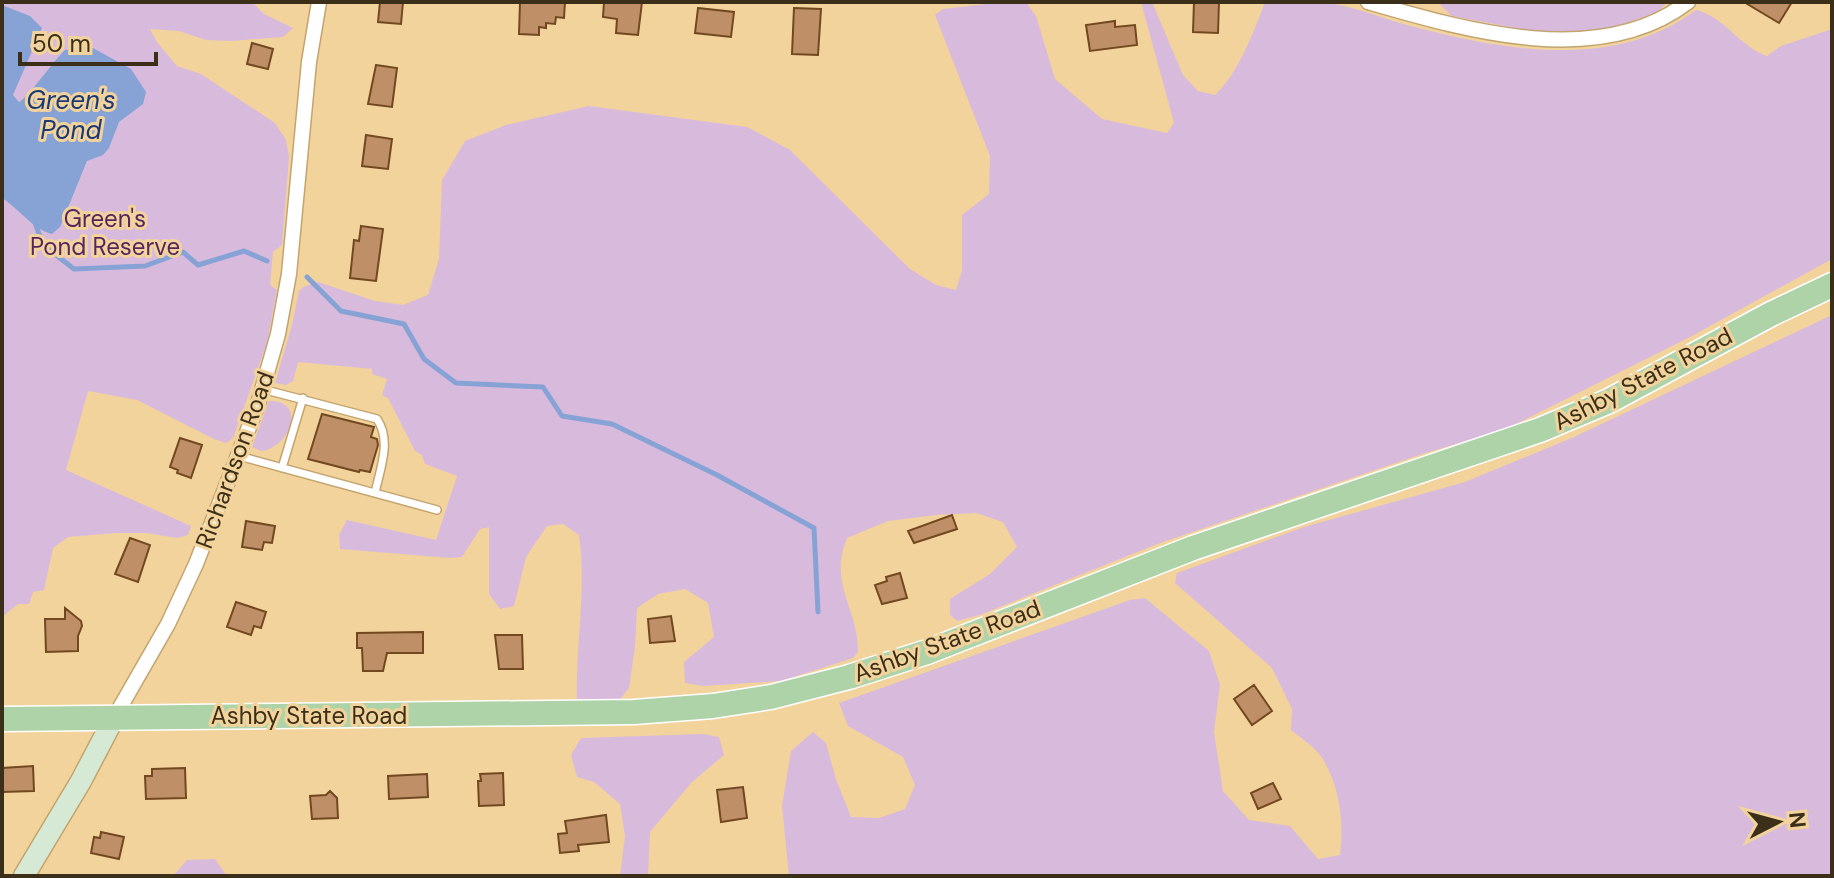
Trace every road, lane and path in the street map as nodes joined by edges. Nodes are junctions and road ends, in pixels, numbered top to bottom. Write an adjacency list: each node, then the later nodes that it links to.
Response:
1 (319, 2): 5 (street, Richardson Road)
2 (1368, 2): 3 (street)
3 (1688, 2)
4 (1832, 285): 11 (main road, Ashby State Road)
5 (262, 389): 6 (lane); 7 (street, Richardson Road)
6 (303, 398): 8 (lane); 9 (lane)
7 (239, 456): 8 (lane); 11 (street, Richardson Road)
8 (282, 468): 9 (lane)
9 (375, 493): 10 (lane)
10 (437, 510)
11 (114, 718): 12 (main road, Ashby State Road); 13 (street, Richardson Road)
12 (2, 719)
13 (24, 876)

